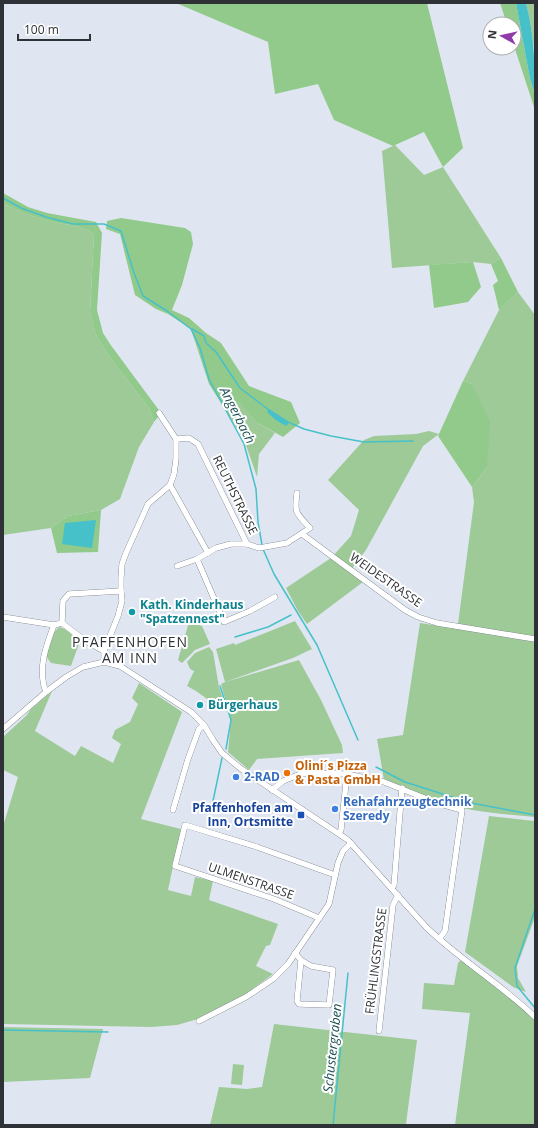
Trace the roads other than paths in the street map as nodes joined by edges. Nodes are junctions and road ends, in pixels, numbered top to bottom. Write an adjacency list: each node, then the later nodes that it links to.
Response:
1 (159, 413): 2 (street)
2 (176, 439): 3 (street); 6 (street, REUTHSTRASSE)
3 (170, 485): 7 (street); 10 (street)
4 (297, 493): 5 (street)
5 (302, 534): 6 (street, REUTHSTRASSE); 15 (street, WEIDESTRASSE)
6 (247, 544): 7 (street)
7 (208, 553): 8 (street)
8 (197, 559): 9 (street); 11 (street)
9 (177, 566)
10 (121, 591): 13 (street); 16 (street)
11 (276, 597)
12 (3, 617): 14 (street)
13 (62, 623): 14 (street); 16 (street)
14 (54, 625): 18 (street)
15 (535, 639)
16 (104, 651): 17 (street)
17 (104, 662): 18 (street); 19 (street)
18 (46, 692): 20 (street)
19 (204, 725): 23 (street); 24 (street)
20 (3, 729)
21 (347, 774): 22 (street); 23 (street); 25 (street)
22 (402, 788): 28 (street); 31 (street)
23 (272, 790): 25 (street)
24 (173, 810)
25 (339, 833): 26 (street)
26 (351, 843): 27 (street); 28 (street)
27 (335, 875): 30 (street); 30 (street, ULMENSTRASSE)
28 (392, 888): 29 (street)
29 (398, 895): 31 (street); 36 (street, FRÜHLINGSTRASSE)
30 (319, 918): 32 (street)
31 (439, 939): 34 (street)
32 (295, 953): 33 (street); 35 (street)
33 (301, 960): 33 (street)
34 (535, 1017)
35 (200, 1021)
36 (379, 1031)

